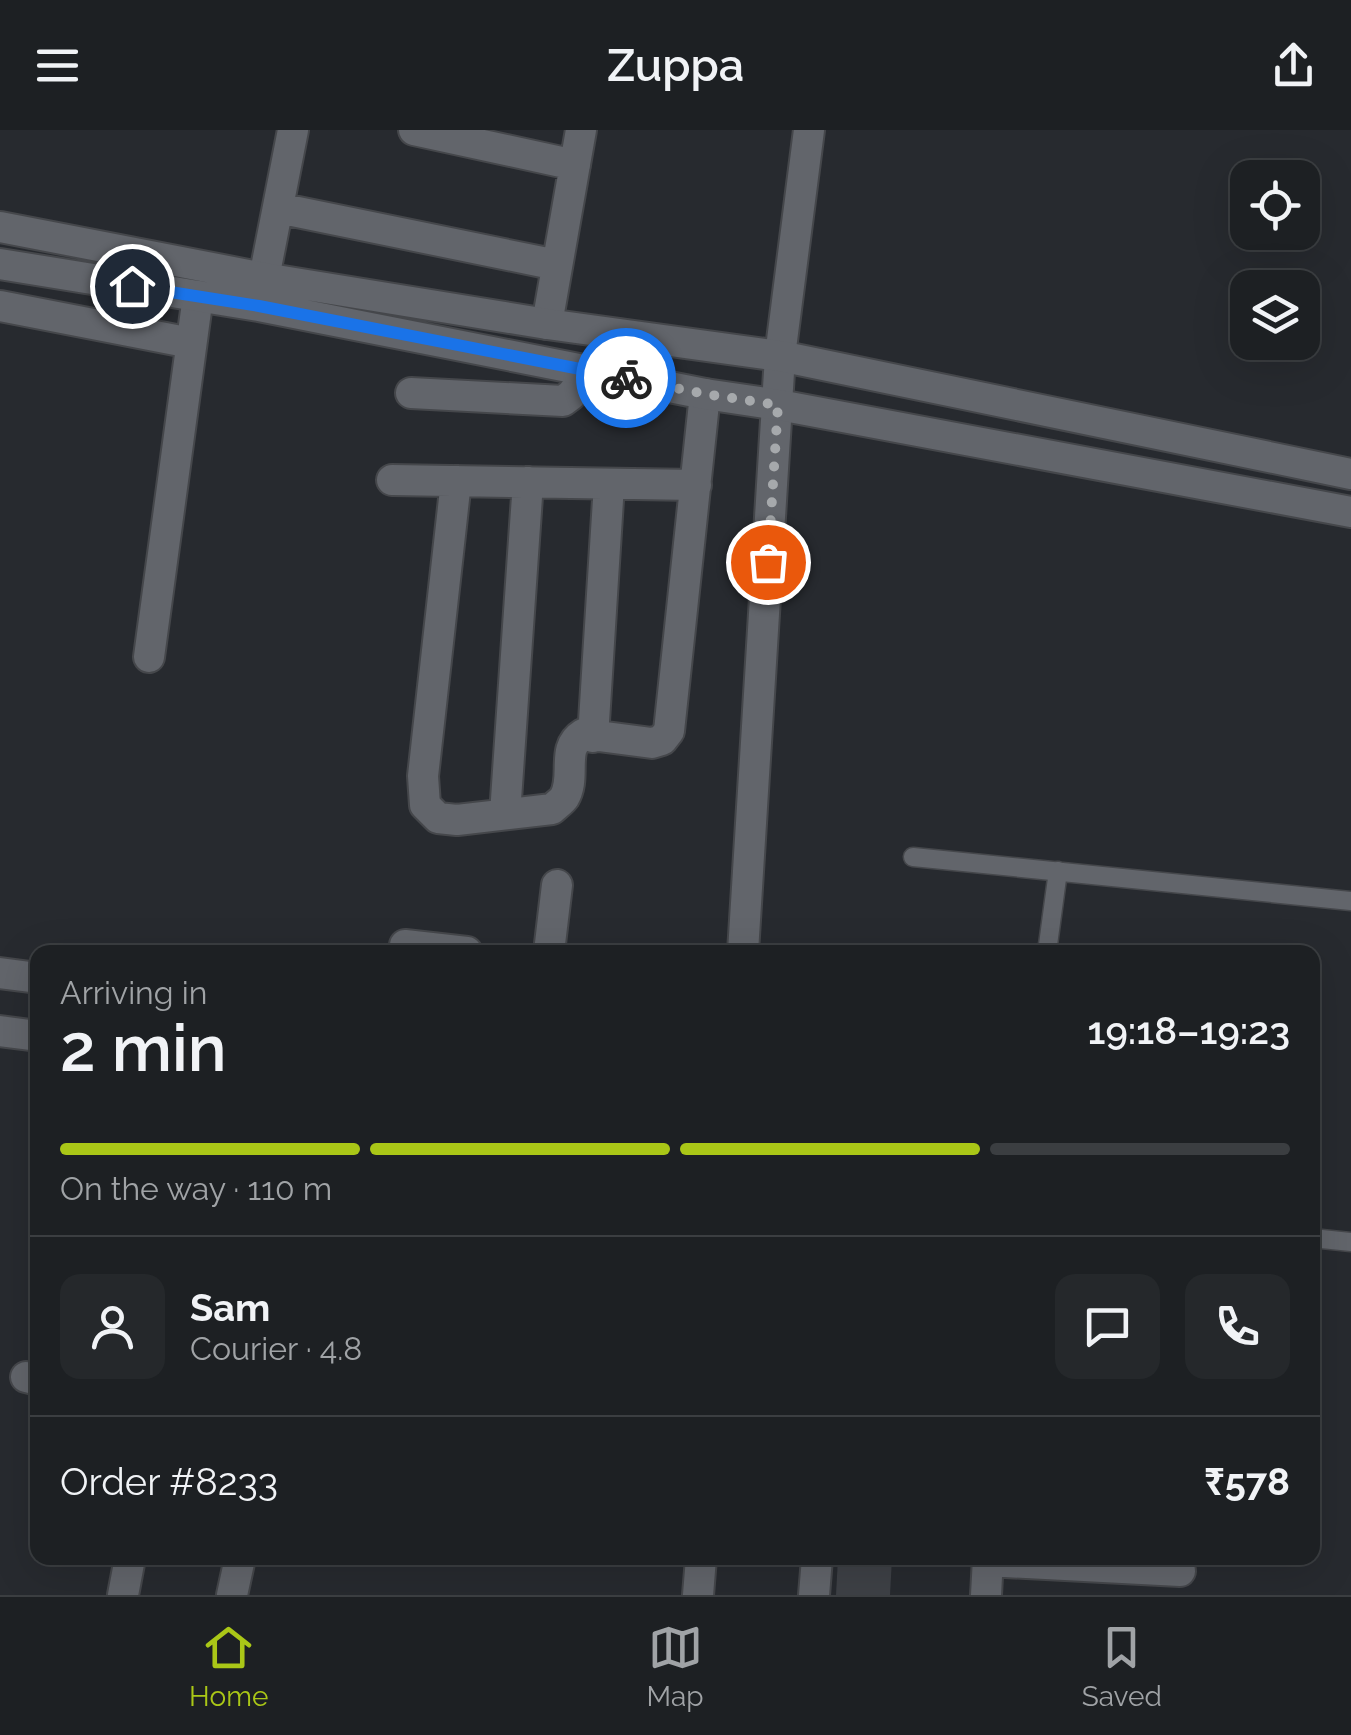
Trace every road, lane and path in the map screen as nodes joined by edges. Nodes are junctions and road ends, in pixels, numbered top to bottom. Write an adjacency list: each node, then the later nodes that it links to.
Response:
1 (293, 130): 6 (street)
2 (414, 130): 5 (street)
3 (580, 130): 5 (street)
4 (808, 130): 15 (street)
5 (575, 165): 9 (street)
6 (278, 208): 9 (street); 10 (street)
7 (0, 227): 10 (street)
8 (0, 264): 11 (street)
9 (556, 265): 13 (street)
10 (264, 278): 13 (street)
11 (198, 296): 14 (street); 16 (street)
12 (0, 306): 14 (street)
13 (547, 324): 15 (street)
14 (191, 343): 27 (street)
15 (780, 356): 19 (street); 20 (street)
16 (591, 370): 17 (street); 18 (street)
17 (411, 393)
18 (705, 394): 19 (street); 25 (street)
19 (778, 405): 26 (street); 35 (street)
20 (1351, 474)
21 (392, 480): 22 (street)
22 (456, 481): 23 (street); 29 (street)
23 (528, 482): 24 (street); 29 (street)
24 (610, 484): 25 (street); 28 (street)
25 (696, 485): 28 (street)
26 (1351, 512)
27 (149, 658)
28 (593, 736): 29 (street)
29 (505, 814)
30 (913, 857): 31 (lane)
31 (1058, 872): 33 (lane); 36 (lane)
32 (557, 885): 34 (street)
33 (1351, 901)
34 (549, 945)
35 (743, 945)
36 (1048, 945)
37 (0, 974): 38 (street)
38 (30, 977)
39 (0, 1031): 40 (street)
40 (30, 1035)
41 (1320, 1239): 42 (lane)
42 (1351, 1242)
43 (129, 1565): 50 (street)
44 (238, 1565): 51 (street)
45 (700, 1565): 52 (street)
46 (816, 1565): 53 (street)
47 (988, 1565): 54 (street)
48 (1084, 1565): 49 (street)
49 (1180, 1571)
50 (123, 1595)
51 (232, 1595)
52 (698, 1595)
53 (814, 1595)
54 (986, 1595)

